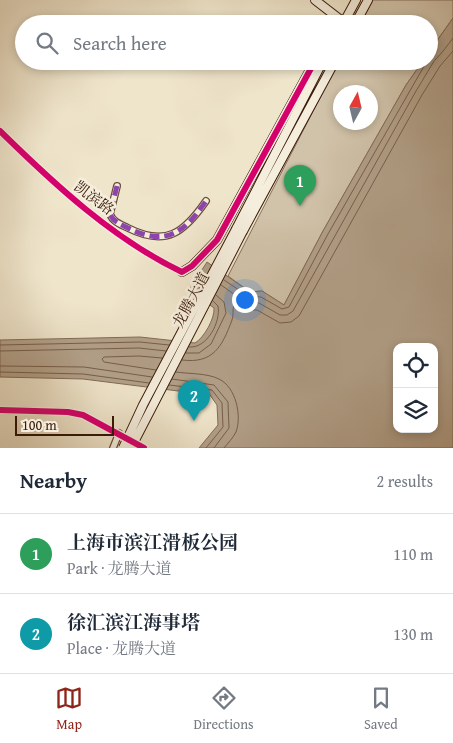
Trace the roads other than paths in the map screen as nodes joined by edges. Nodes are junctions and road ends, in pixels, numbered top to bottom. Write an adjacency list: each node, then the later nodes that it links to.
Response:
1 (315, 0): 4 (main road)
2 (356, 0): 5 (main road)
3 (368, 0): 6 (main road)
4 (334, 15)
5 (348, 15)
6 (360, 15)
7 (309, 70): 14 (main road)
8 (319, 70): 11 (main road, 龙腾大道)
9 (329, 70): 11 (main road, 龙腾大道)
10 (0, 131): 14 (street, 凯滨路)
11 (290, 134): 18 (main road, 龙腾大道, bridge); 19 (main road, 龙腾大道, bridge)
12 (117, 186): 13 (street)
13 (206, 201)
14 (182, 272)
15 (0, 410): 16 (street)
16 (119, 433): 17 (street); 20 (street)
17 (113, 448)
18 (123, 448)
19 (131, 448)
20 (144, 448)

